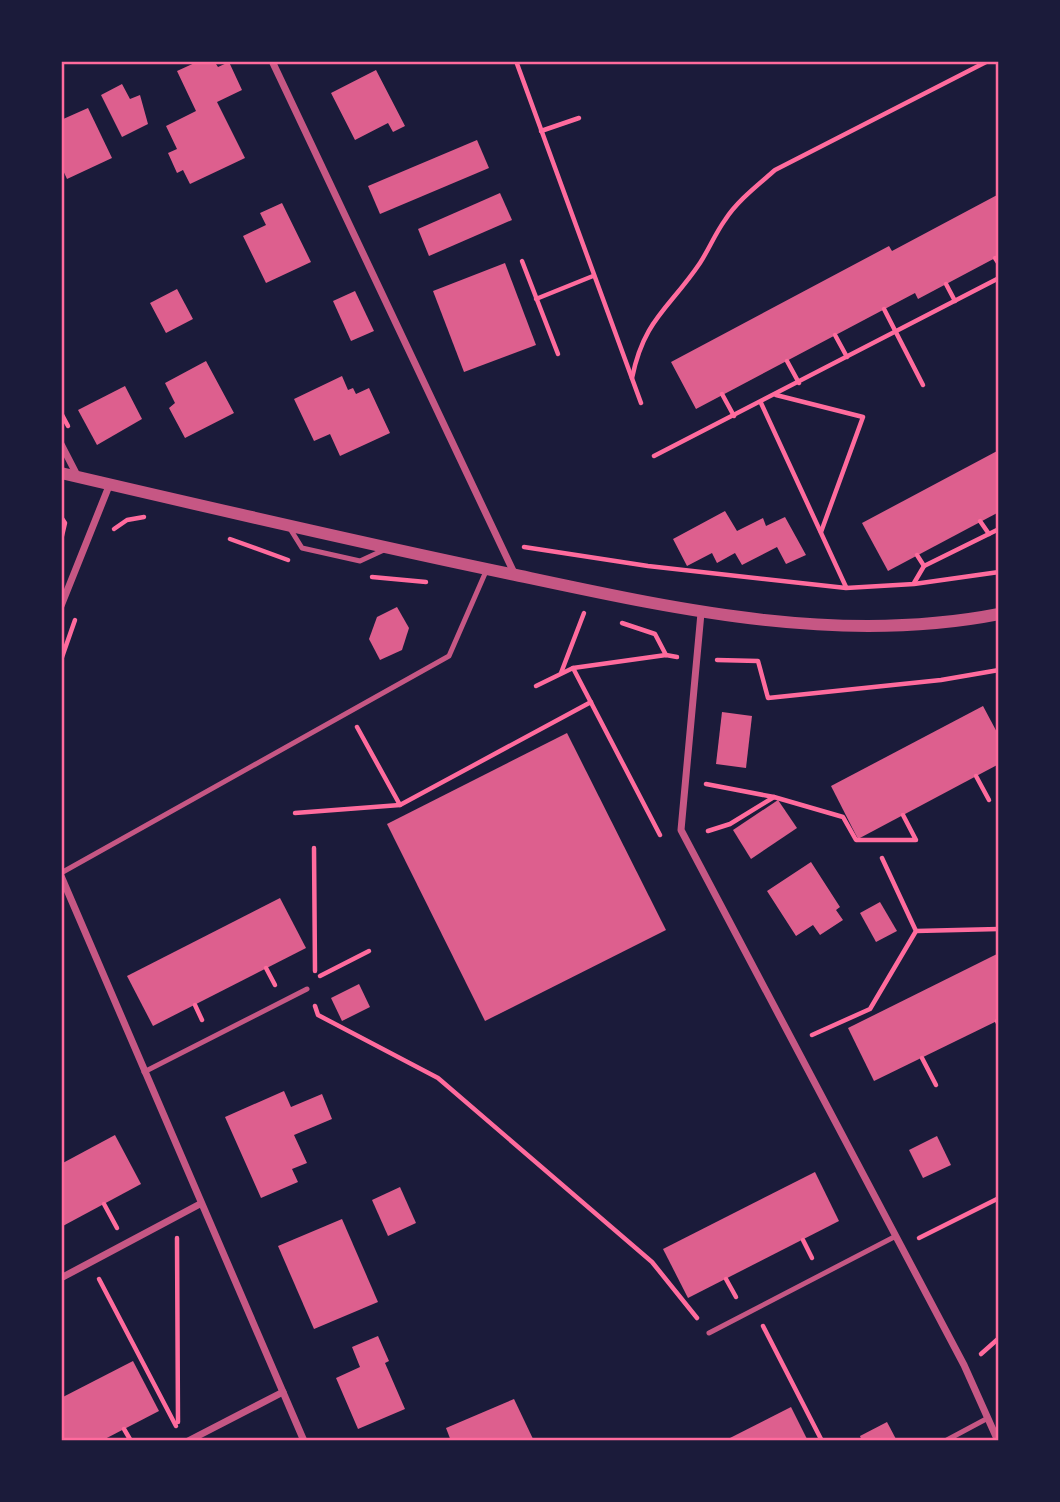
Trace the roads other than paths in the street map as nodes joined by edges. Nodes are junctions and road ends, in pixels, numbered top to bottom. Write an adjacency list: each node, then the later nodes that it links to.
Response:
1 (272, 61): 9 (street)
2 (61, 444): 4 (street)
3 (61, 473): 4 (street)
4 (78, 477): 5 (street)
5 (109, 486): 6 (street); 10 (street)
6 (287, 524): 7 (street); 7 (lane)
7 (389, 548): 8 (street)
8 (487, 569): 9 (street); 13 (lane)
9 (515, 575): 11 (street)
10 (61, 606)
11 (701, 613): 12 (street); 17 (street)
12 (999, 614)
13 (61, 875): 15 (street)
14 (307, 989): 15 (lane)
15 (144, 1072): 16 (street)
16 (200, 1204): 18 (street); 20 (street)
17 (896, 1236): 19 (lane); 21 (street)
18 (61, 1278)
19 (709, 1333)
20 (282, 1392): 22 (street); 23 (street)
21 (988, 1418): 24 (lane); 25 (street)
22 (188, 1441)
23 (304, 1441)
24 (945, 1441)
25 (998, 1441)

